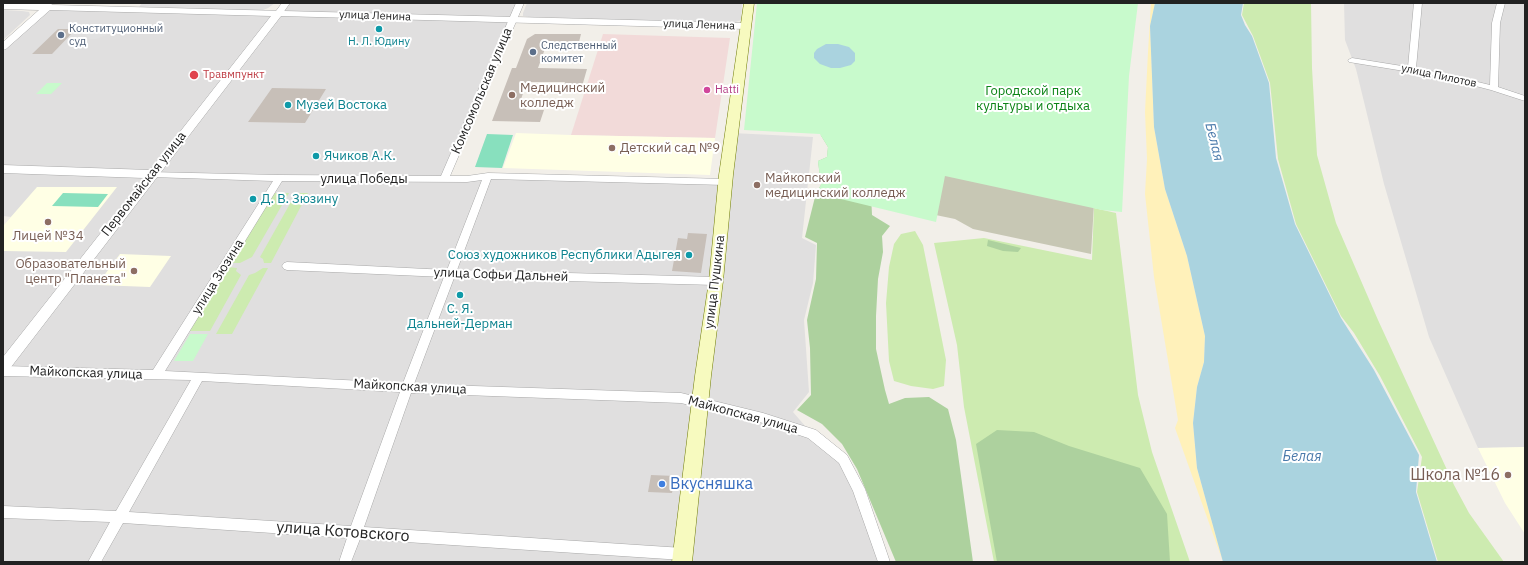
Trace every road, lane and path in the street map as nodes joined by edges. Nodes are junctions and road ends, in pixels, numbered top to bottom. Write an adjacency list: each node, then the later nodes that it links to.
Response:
1 (286, 3): 8 (street, Первомайская улица)
2 (520, 3): 9 (street, Комсомольская улица)
3 (749, 3): 10 (main road, улица Пушкина)
4 (1418, 3): 13 (street)
5 (1501, 3): 14 (street)
6 (50, 5): 7 (street, улица Ленина); 8 (street, улица Ленина); 11 (street)
7 (3, 6)
8 (278, 15): 9 (street, улица Ленина); 17 (street, Первомайская улица)
9 (512, 20): 10 (street, улица Ленина); 20 (street, Комсомольская улица)
10 (746, 26): 21 (main road, улица Пушкина)
11 (3, 47)
12 (1352, 60): 13 (street, улица Пилотов)
13 (1412, 70): 14 (street, улица Пилотов)
14 (1494, 88): 15 (street, улица Пилотов)
15 (1525, 99)
16 (3, 169): 17 (street, улица Победы)
17 (152, 174): 19 (street, улица Победы); 25 (street, Первомайская улица)
18 (488, 176): 20 (street, улица Победы); 21 (street, улица Победы); 23 (street)
19 (279, 178): 20 (street, улица Победы); 27 (street, улица Зюзина)
20 (444, 179)
21 (726, 182): 24 (main road, улица Пушкина)
22 (287, 266): 23 (street, улица Софьи Дальней)
23 (450, 274): 24 (street, улица Софьи Дальней); 29 (street)
24 (716, 281): 30 (main road, улица Пушкина)
25 (3, 367)
26 (3, 371): 27 (street, Майкопская улица)
27 (156, 375): 28 (street, Майкопская улица)
28 (199, 377): 29 (street, Майкопская улица); 32 (street)
29 (407, 388): 30 (street, Майкопская улица); 33 (street)
30 (700, 402): 34 (main road, улица Пушкина); 37 (street, Майкопская улица)
31 (3, 512): 32 (street, улица Котовского)
32 (119, 517): 33 (street, улица Котовского); 35 (street)
33 (356, 534): 34 (street, улица Котовского); 36 (street)
34 (682, 558)
35 (94, 562)
36 (345, 562)
37 (884, 562)

